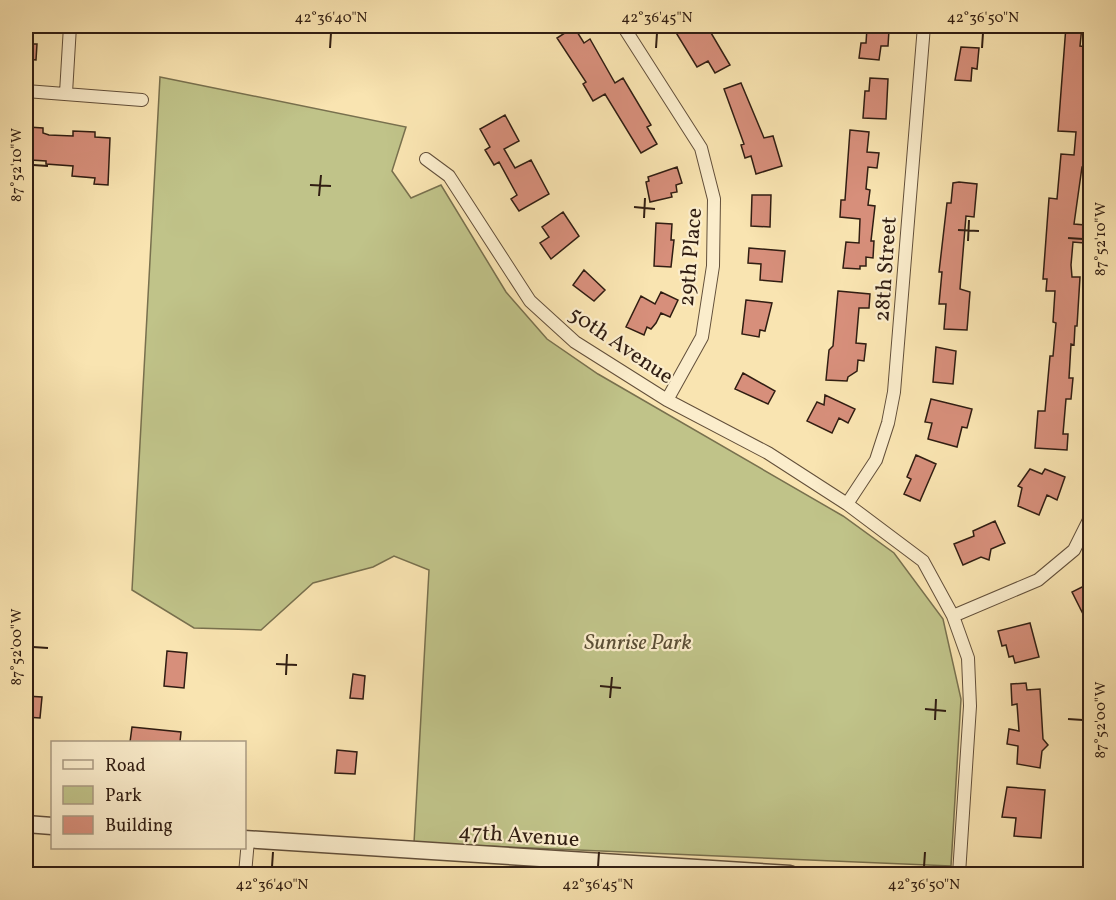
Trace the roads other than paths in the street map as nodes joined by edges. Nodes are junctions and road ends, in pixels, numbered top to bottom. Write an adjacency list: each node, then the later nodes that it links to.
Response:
1 (70, 26): 5 (street)
2 (623, 26): 8 (street, 29th Place)
3 (924, 26): 9 (street, 28th Street)
4 (26, 91): 5 (street)
5 (66, 93): 6 (street)
6 (142, 100)
7 (426, 159): 8 (street, 50th Avenue)
8 (667, 400): 9 (street, 50th Avenue)
9 (847, 504): 11 (street, 50th Avenue)
10 (1090, 518): 11 (street)
11 (953, 616): 18 (street, 50th Avenue)
12 (26, 824): 13 (street)
13 (51, 826)
14 (246, 839): 17 (street, 47th Avenue)
15 (246, 849): 16 (street)
16 (245, 874)
17 (790, 874)
18 (959, 874)

